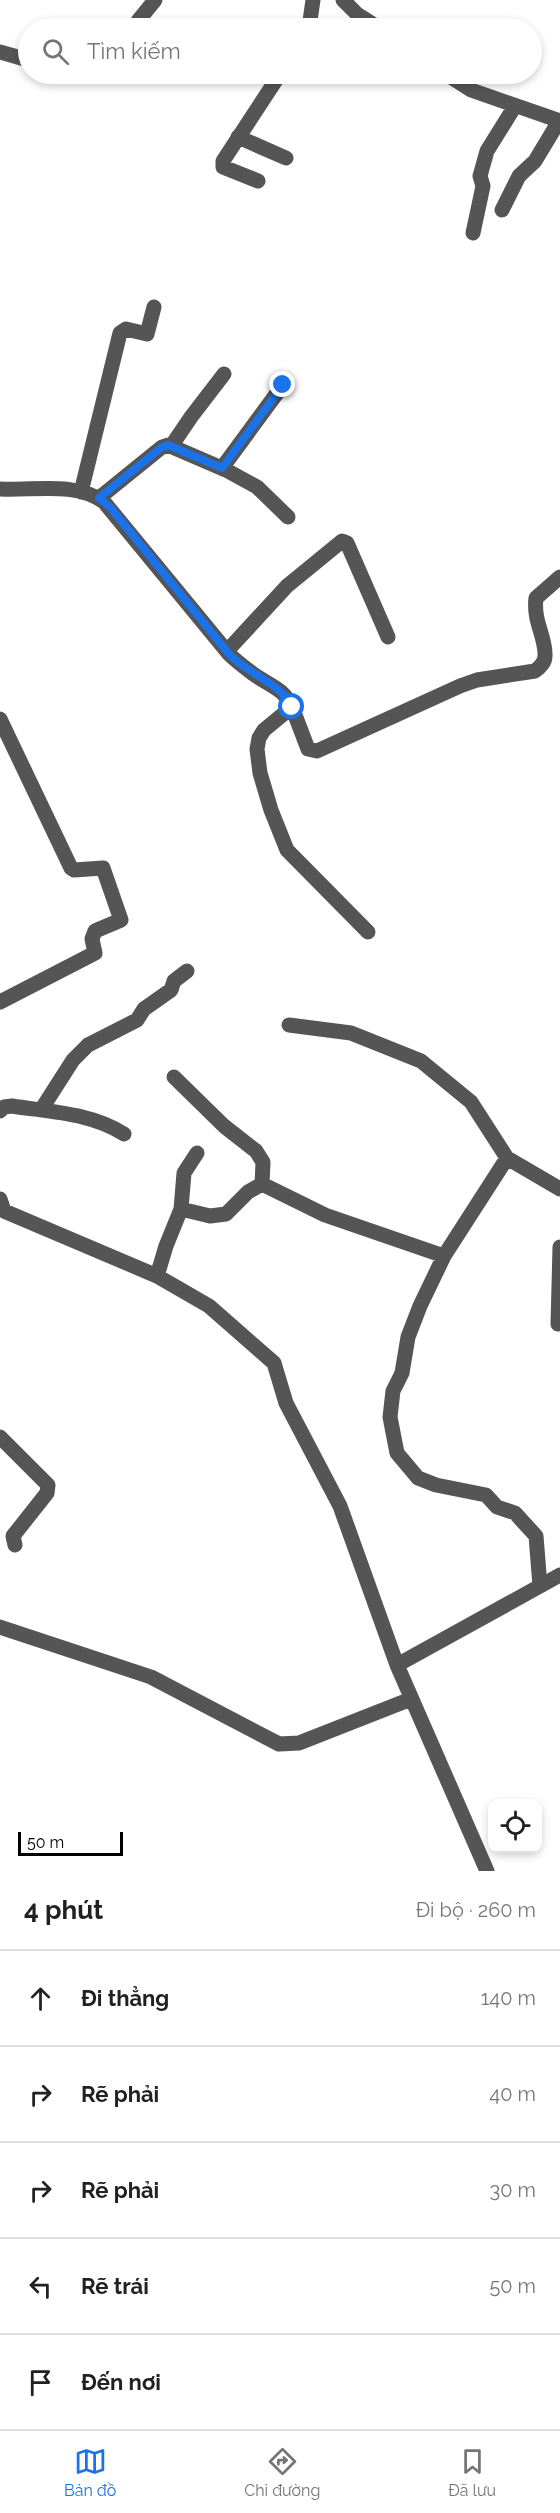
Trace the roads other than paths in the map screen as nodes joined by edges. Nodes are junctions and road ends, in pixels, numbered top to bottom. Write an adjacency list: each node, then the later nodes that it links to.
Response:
1 (154, 0): 4 (street)
2 (313, 0): 5 (street)
3 (343, 0): 6 (street)
4 (140, 18)
5 (310, 18)
6 (363, 18)
7 (0, 52): 8 (street)
8 (18, 57)
9 (273, 84): 13 (street)
10 (462, 84): 11 (street)
11 (514, 106): 12 (street); 17 (street)
12 (559, 121): 16 (street)
13 (238, 137): 14 (street); 15 (street)
14 (286, 158)
15 (258, 182)
16 (502, 210)
17 (473, 233)
18 (154, 307): 24 (street)
19 (224, 374): 21 (street)
20 (283, 385): 22 (street)
21 (172, 445): 22 (street); 25 (street)
22 (222, 468): 26 (street)
23 (0, 489): 24 (street)
24 (81, 492): 25 (street)
25 (99, 498): 29 (street)
26 (288, 517)
27 (560, 578): 30 (street)
28 (388, 637): 29 (street)
29 (227, 651): 30 (street)
30 (292, 707): 32 (street)
31 (0, 719): 34 (street)
32 (368, 932)
33 (187, 971): 37 (street)
34 (0, 1002)
35 (289, 1025): 41 (street)
36 (174, 1077): 42 (street)
37 (41, 1110): 38 (street); 39 (street)
38 (0, 1111)
39 (124, 1134)
40 (197, 1153): 45 (street)
41 (507, 1158): 43 (street); 47 (street)
42 (262, 1184): 45 (street); 47 (street)
43 (560, 1189)
44 (1, 1209): 48 (street)
45 (181, 1209): 48 (street)
46 (560, 1247): 49 (street)
47 (444, 1256): 53 (street)
48 (157, 1276): 55 (street)
49 (558, 1324)
50 (0, 1437): 51 (street)
51 (15, 1545)
52 (560, 1575): 53 (street)
53 (540, 1586): 55 (street)
54 (0, 1627): 56 (street)
55 (397, 1665): 56 (street)
56 (411, 1699): 57 (street)
57 (487, 1871)

